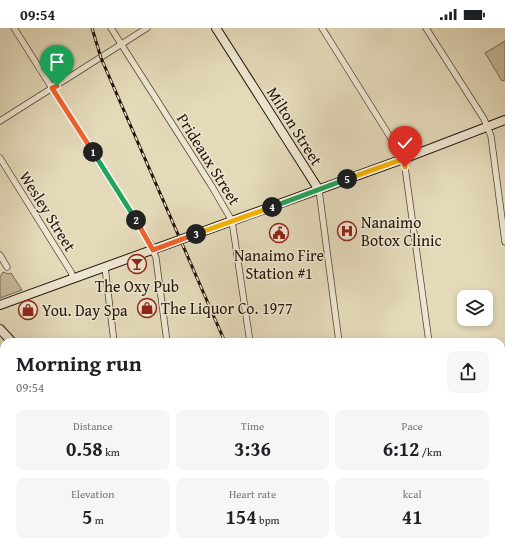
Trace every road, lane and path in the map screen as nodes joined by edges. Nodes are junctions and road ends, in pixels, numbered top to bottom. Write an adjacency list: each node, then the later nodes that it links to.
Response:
1 (14, 28): 8 (street)
2 (111, 28): 7 (street, Prideaux Street)
3 (147, 28): 7 (street)
4 (216, 28): 14 (street, Milton Street)
5 (322, 28): 13 (street)
6 (426, 28): 11 (street)
7 (122, 45): 8 (street); 15 (street, Prideaux Street)
8 (52, 88): 10 (street); 17 (street)
9 (505, 120): 11 (street)
10 (0, 121)
11 (488, 128): 13 (street); 16 (street)
12 (0, 158): 21 (street, Wesley Street)
13 (403, 159): 14 (street); 29 (street)
14 (319, 190): 15 (street); 28 (street, Milton Street)
15 (232, 221): 17 (street); 27 (street, Prideaux Street)
16 (505, 242)
17 (153, 250): 20 (street); 26 (street)
18 (0, 255): 19 (street)
19 (7, 267)
20 (104, 267): 21 (street); 25 (street)
21 (74, 279): 22 (street)
22 (0, 305)
23 (0, 329): 24 (street)
24 (8, 338)
25 (114, 338)
26 (166, 338)
27 (249, 338)
28 (338, 338)
29 (428, 338)

